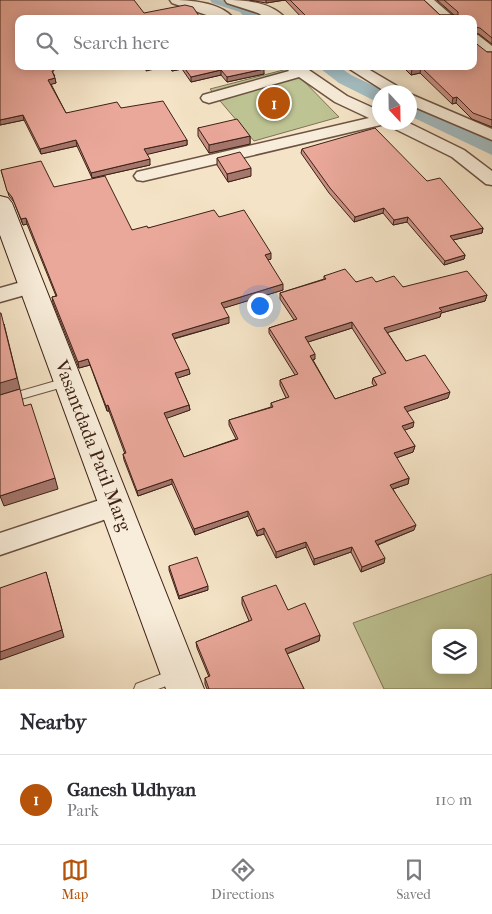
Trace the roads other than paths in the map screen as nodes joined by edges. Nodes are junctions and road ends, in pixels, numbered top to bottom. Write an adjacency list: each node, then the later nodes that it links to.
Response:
1 (177, 0): 4 (street)
2 (232, 0): 5 (street)
3 (426, 0): 6 (street)
4 (221, 15)
5 (272, 15)
6 (444, 15)
7 (482, 41): 8 (street)
8 (492, 53)
9 (294, 70): 13 (street)
10 (298, 70): 15 (street)
11 (359, 70): 12 (street)
12 (384, 85)
13 (209, 98)
14 (417, 102): 18 (street)
15 (372, 115)
16 (372, 121): 20 (street)
17 (410, 130): 19 (street)
18 (492, 135)
19 (490, 175)
20 (143, 176)
21 (0, 203): 22 (street, Vasantdada Patil Marg)
22 (32, 286): 23 (street); 24 (street, Vasantdada Patil Marg)
23 (0, 295)
24 (68, 381): 25 (lane); 26 (street, Vasantdada Patil Marg)
25 (0, 401)
26 (115, 506): 27 (street); 28 (street, Vasantdada Patil Marg)
27 (0, 544)
28 (182, 681): 29 (lane)
29 (141, 689)

